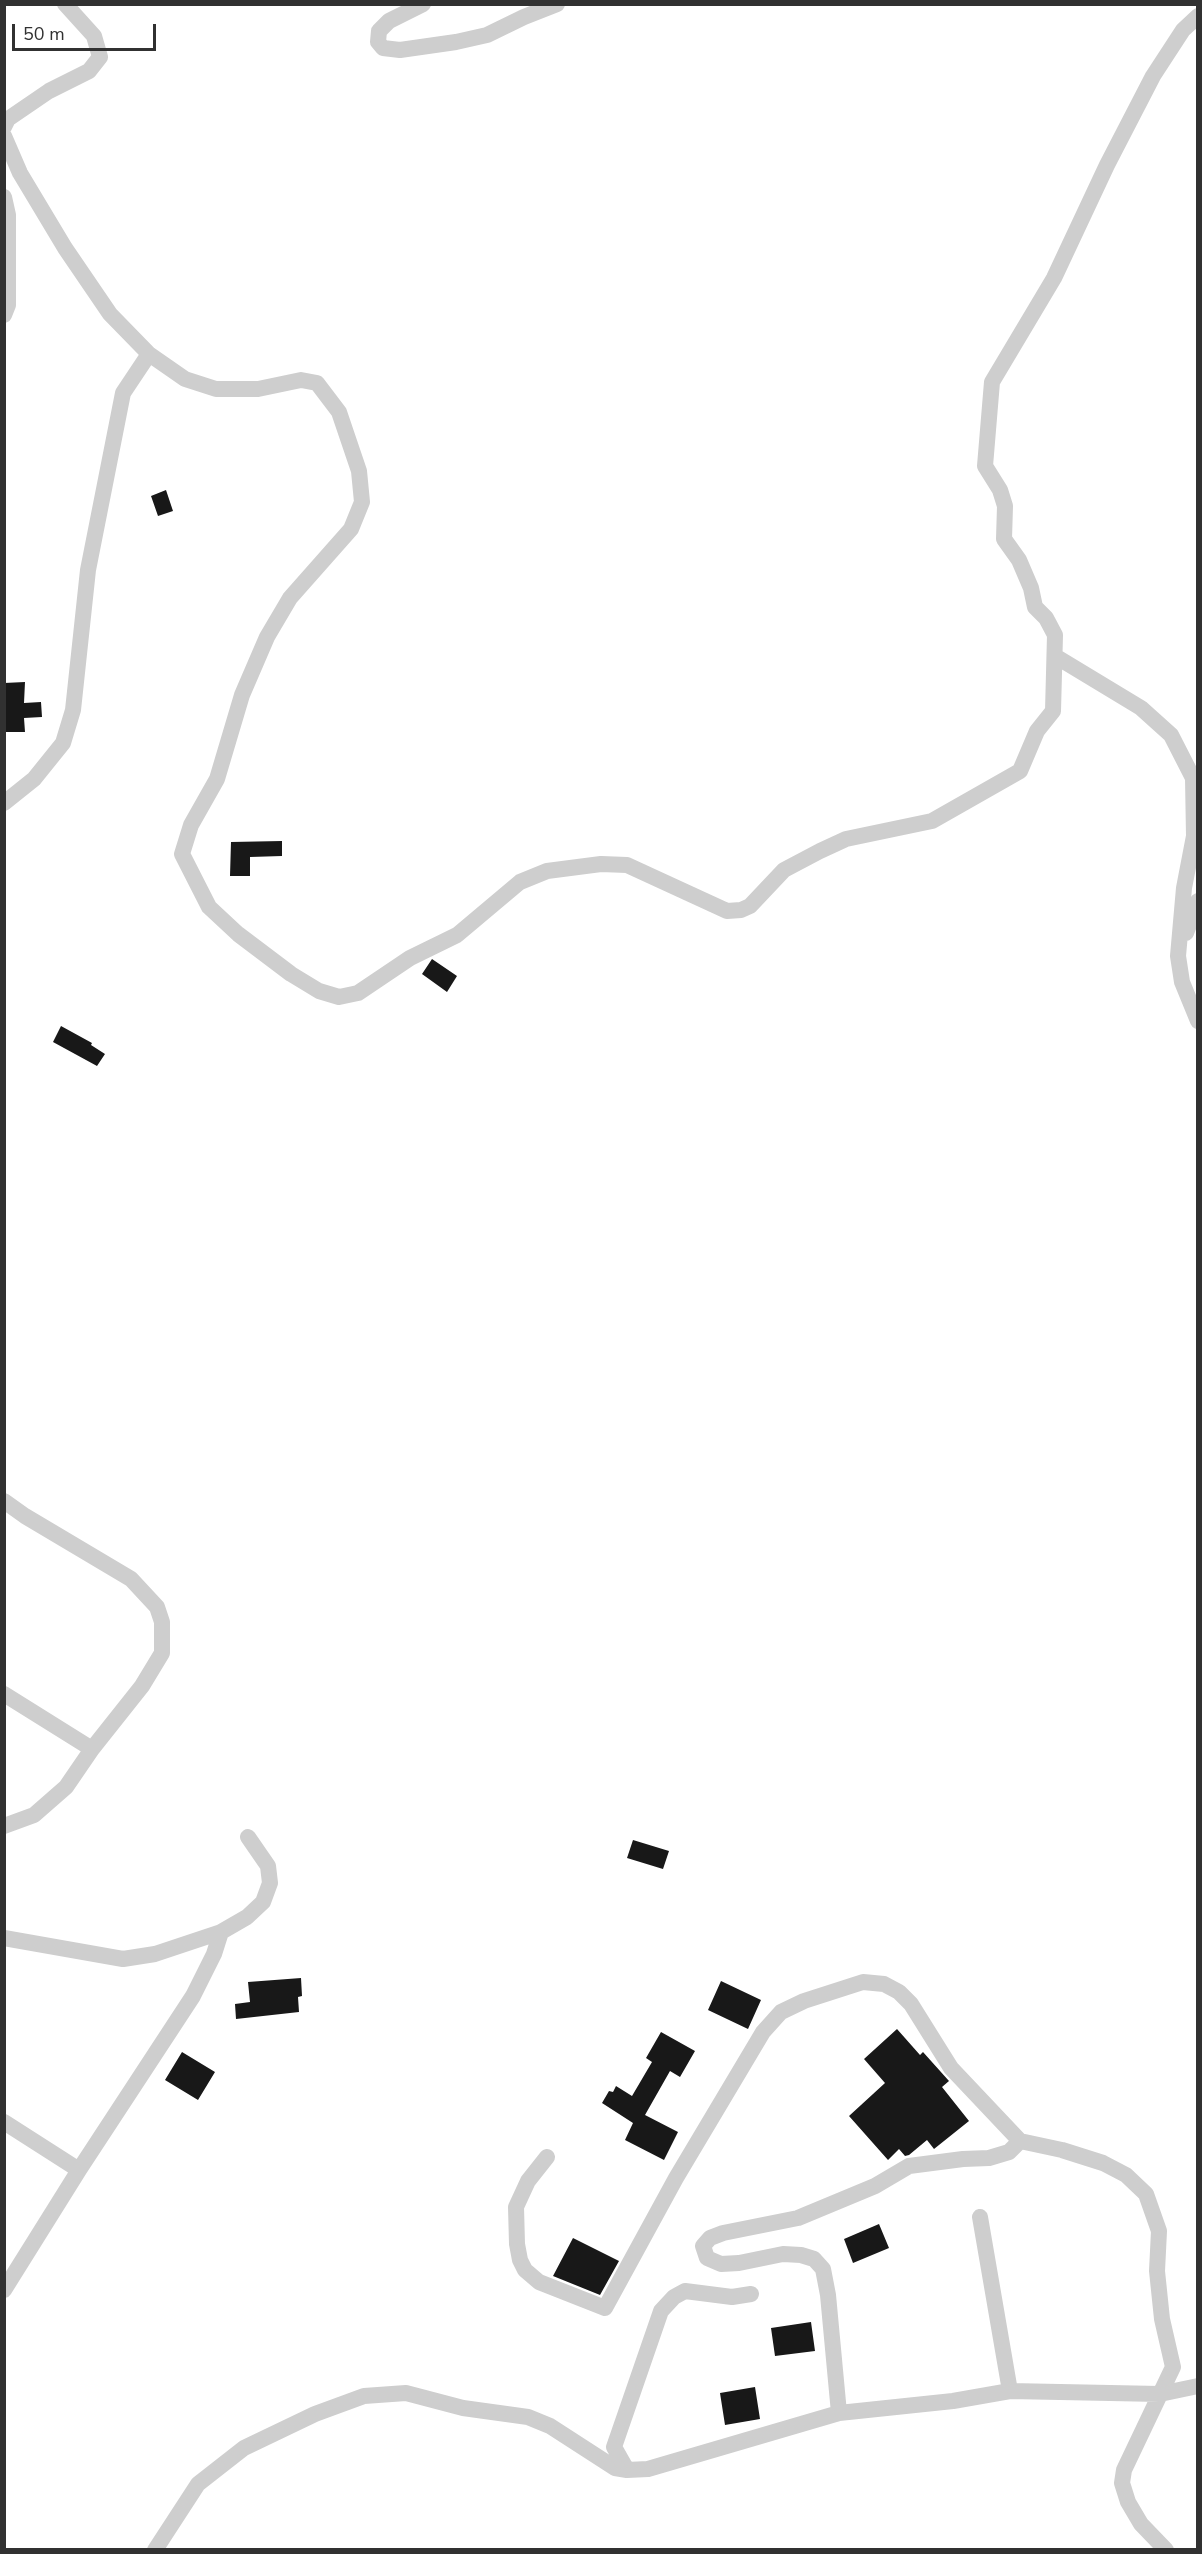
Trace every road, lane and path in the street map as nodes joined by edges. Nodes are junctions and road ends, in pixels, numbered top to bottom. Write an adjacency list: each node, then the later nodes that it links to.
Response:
1 (65, 4): 5 (street)
2 (423, 4): 3 (street)
3 (557, 4)
4 (1197, 16): 10 (street)
5 (4, 127)
6 (4, 136): 9 (street)
7 (4, 197): 8 (street)
8 (4, 315)
9 (149, 354): 10 (street); 11 (street)
10 (1055, 656): 13 (street)
11 (4, 803)
12 (1197, 901): 13 (street)
13 (1178, 956): 14 (street)
14 (1197, 1021)
15 (4, 1501): 17 (street)
16 (4, 1694): 17 (street)
17 (92, 1749): 18 (street)
18 (4, 1826)
19 (248, 1837): 20 (street)
20 (221, 1932): 21 (street); 25 (street)
21 (4, 1938)
22 (4, 2121): 25 (street)
23 (1020, 2141): 24 (street); 31 (street); 32 (street)
24 (547, 2157)
25 (79, 2170): 27 (street)
26 (980, 2217): 30 (street)
27 (4, 2290)
28 (752, 2294): 33 (street)
29 (1197, 2386): 31 (street)
30 (1010, 2391): 31 (street); 32 (street)
31 (1160, 2394): 35 (street)
32 (839, 2413): 33 (street)
33 (627, 2470): 34 (street)
34 (155, 2550)
35 (1166, 2550)

